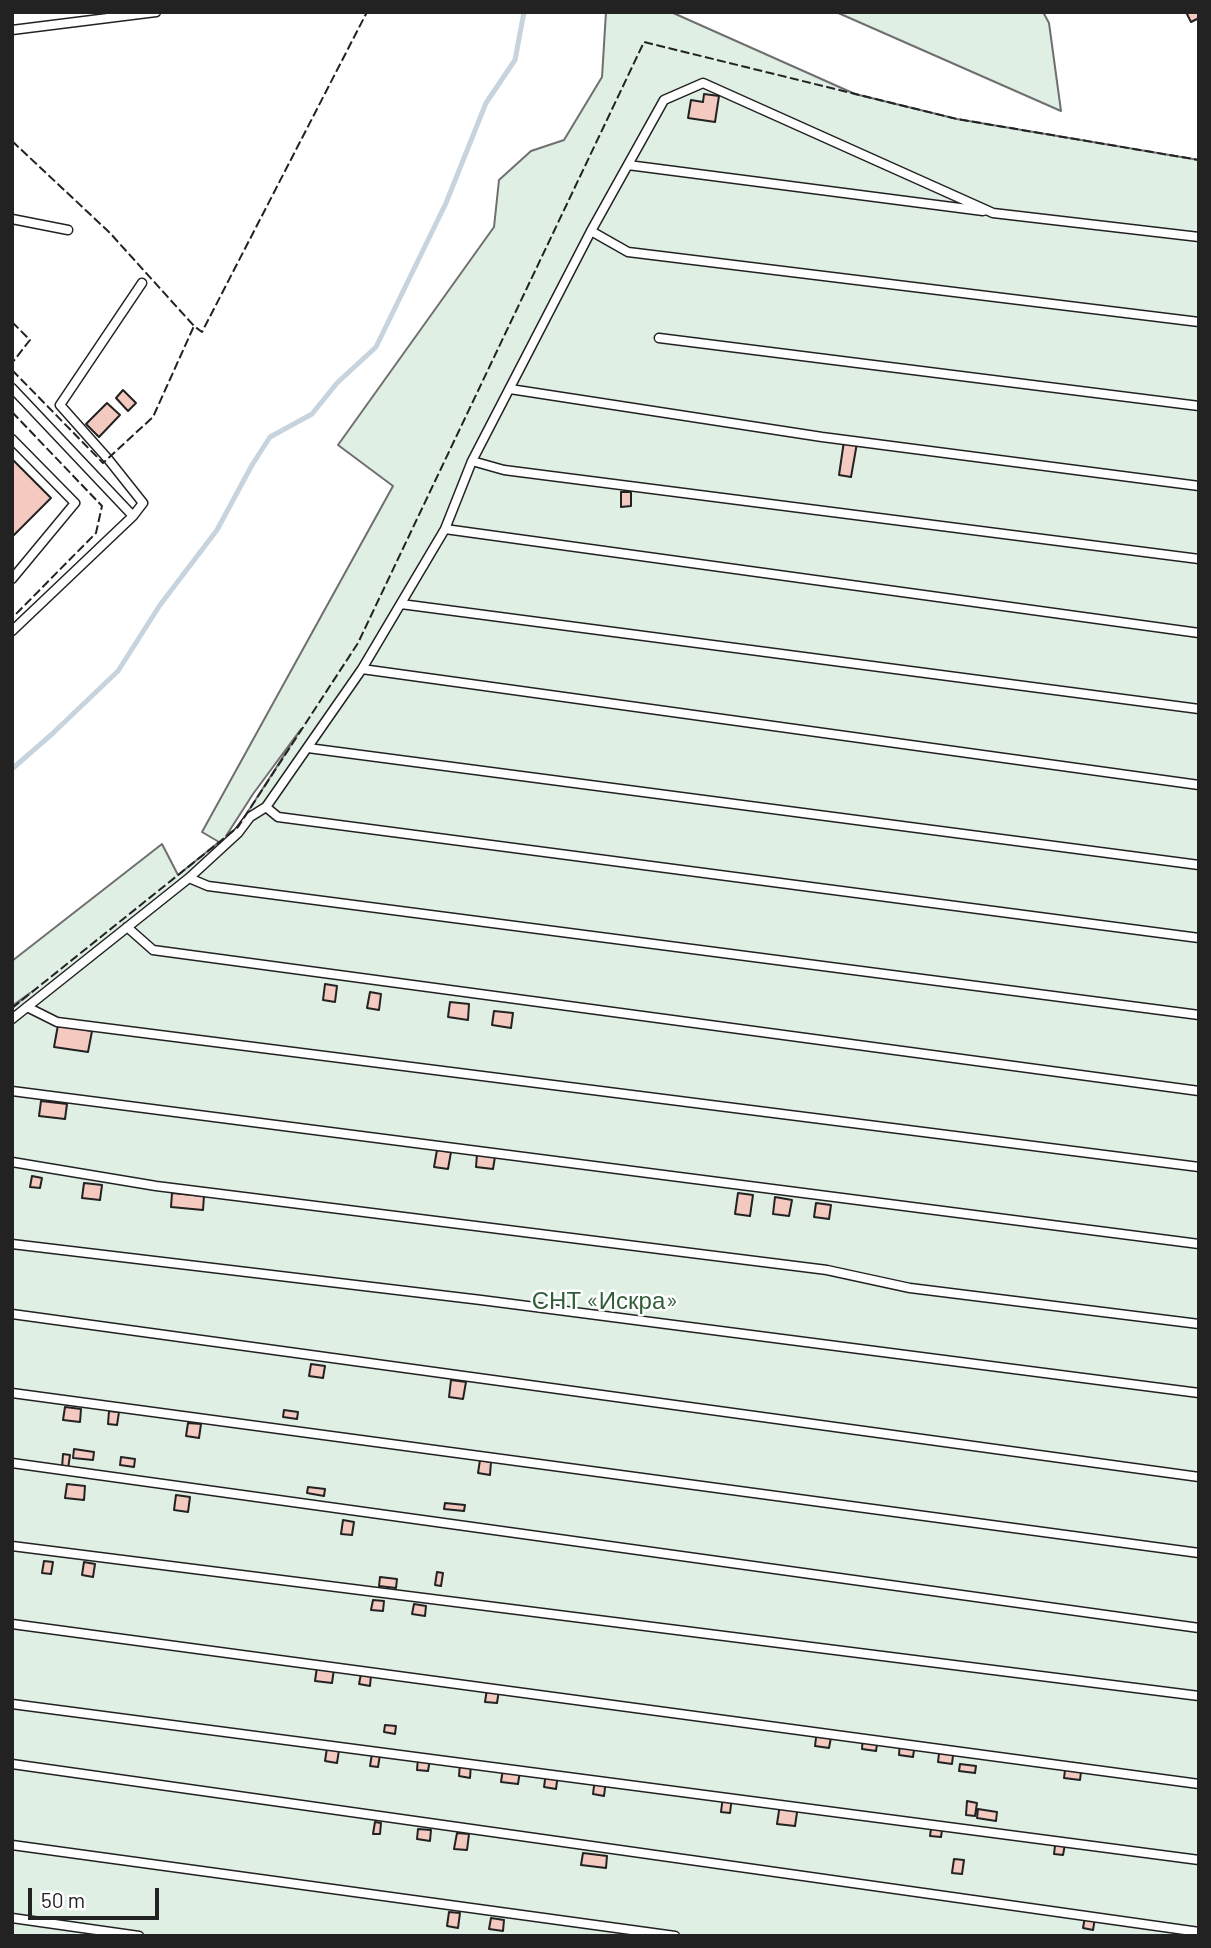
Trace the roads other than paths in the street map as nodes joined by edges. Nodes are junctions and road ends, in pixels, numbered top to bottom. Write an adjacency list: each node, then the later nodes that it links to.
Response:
1 (156, 12): 2 (lane)
2 (12, 30)
3 (628, 165): 4 (lane); 4 (lane); 7 (lane)
4 (993, 212): 8 (lane)
5 (12, 219): 6 (lane)
6 (68, 230)
7 (592, 231): 10 (lane); 13 (lane)
8 (1199, 237)
9 (142, 283): 18 (lane)
10 (1199, 322)
11 (659, 338): 14 (lane)
12 (12, 388): 18 (lane)
13 (510, 388): 16 (lane); 17 (lane)
14 (1199, 406)
15 (12, 439): 21 (lane)
16 (472, 461): 19 (lane); 20 (lane)
17 (1199, 486)
18 (133, 516): 23 (lane)
19 (445, 529): 22 (lane); 24 (lane)
20 (1199, 559)
21 (12, 579)
22 (401, 604): 25 (lane); 26 (lane)
23 (12, 631)
24 (1199, 634)
25 (362, 668): 27 (lane); 28 (lane)
26 (1199, 709)
27 (308, 748): 29 (lane); 30 (lane)
28 (1199, 785)
29 (266, 807): 31 (lane); 33 (lane)
30 (1199, 865)
31 (189, 878): 32 (lane); 35 (lane)
32 (127, 927): 34 (lane); 38 (lane)
33 (1199, 938)
34 (27, 1007): 36 (lane); 40 (lane)
35 (1199, 1015)
36 (12, 1019)
37 (12, 1091): 42 (lane)
38 (1199, 1091)
39 (12, 1162): 44 (lane)
40 (1199, 1167)
41 (12, 1244): 46 (lane)
42 (1199, 1244)
43 (12, 1314): 48 (lane)
44 (1199, 1324)
45 (12, 1393): 50 (lane)
46 (1199, 1393)
47 (12, 1462): 52 (lane)
48 (1199, 1477)
49 (12, 1546): 53 (lane)
50 (1199, 1553)
51 (12, 1624): 56 (lane)
52 (1199, 1628)
53 (1199, 1696)
54 (12, 1704): 58 (lane)
55 (12, 1765): 60 (lane)
56 (1199, 1784)
57 (12, 1844): 62 (lane)
58 (1199, 1860)
59 (12, 1918): 61 (lane)
60 (1199, 1931)
61 (139, 1936)
62 (676, 1936)

